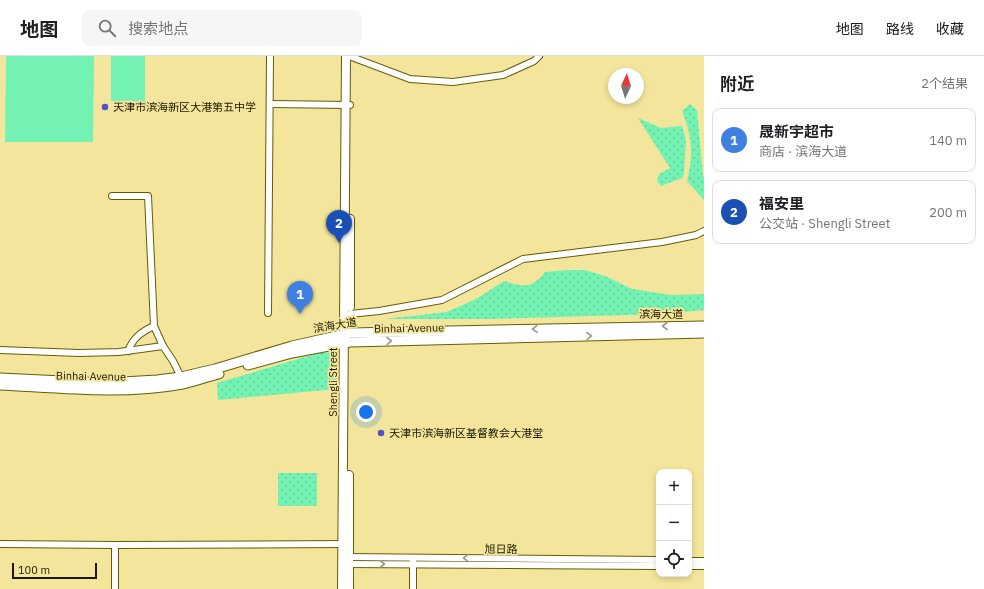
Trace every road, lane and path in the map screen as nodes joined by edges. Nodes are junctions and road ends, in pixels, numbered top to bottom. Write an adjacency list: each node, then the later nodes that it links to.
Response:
1 (270, 56): 4 (street)
2 (349, 56): 3 (street); 5 (street, Shengli Street)
3 (539, 56)
4 (271, 104): 5 (street); 8 (street)
5 (348, 105): 9 (street, Shengli Street); 13 (street, Shengli Street)
6 (112, 196): 10 (street)
7 (704, 231): 9 (street)
8 (268, 313)
9 (350, 314): 13 (street, Shengli Street)
10 (154, 326): 14 (street); 16 (street)
11 (704, 326): 13 (main road, 滨海大道, one-way to 13)
12 (704, 333): 13 (main road, Binhai Avenue, one-way to 12)
13 (347, 338): 17 (main road, 滨海大道); 19 (main road, Binhai Avenue); 22 (street, Shengli Street)
14 (163, 346): 16 (street); 17 (street)
15 (0, 350): 16 (street)
16 (128, 351)
17 (181, 377): 18 (main road, 滨海大道)
18 (0, 378)
19 (0, 385)
20 (0, 544): 21 (street)
21 (115, 544): 22 (street); 31 (street)
22 (345, 544): 24 (street, Shengli Street)
23 (656, 560): 25 (street, 旭日路, one-way to 25)
24 (346, 561): 25 (street, 旭日路); 32 (street, Shengli Street); 33 (street, Shengli Street)
25 (413, 561): 28 (street, 旭日路); 34 (street)
26 (692, 561): 27 (street)
27 (704, 561)
28 (656, 566)
29 (692, 566): 30 (street)
30 (704, 566)
31 (115, 589)
32 (342, 589)
33 (349, 589)
34 (413, 589)

